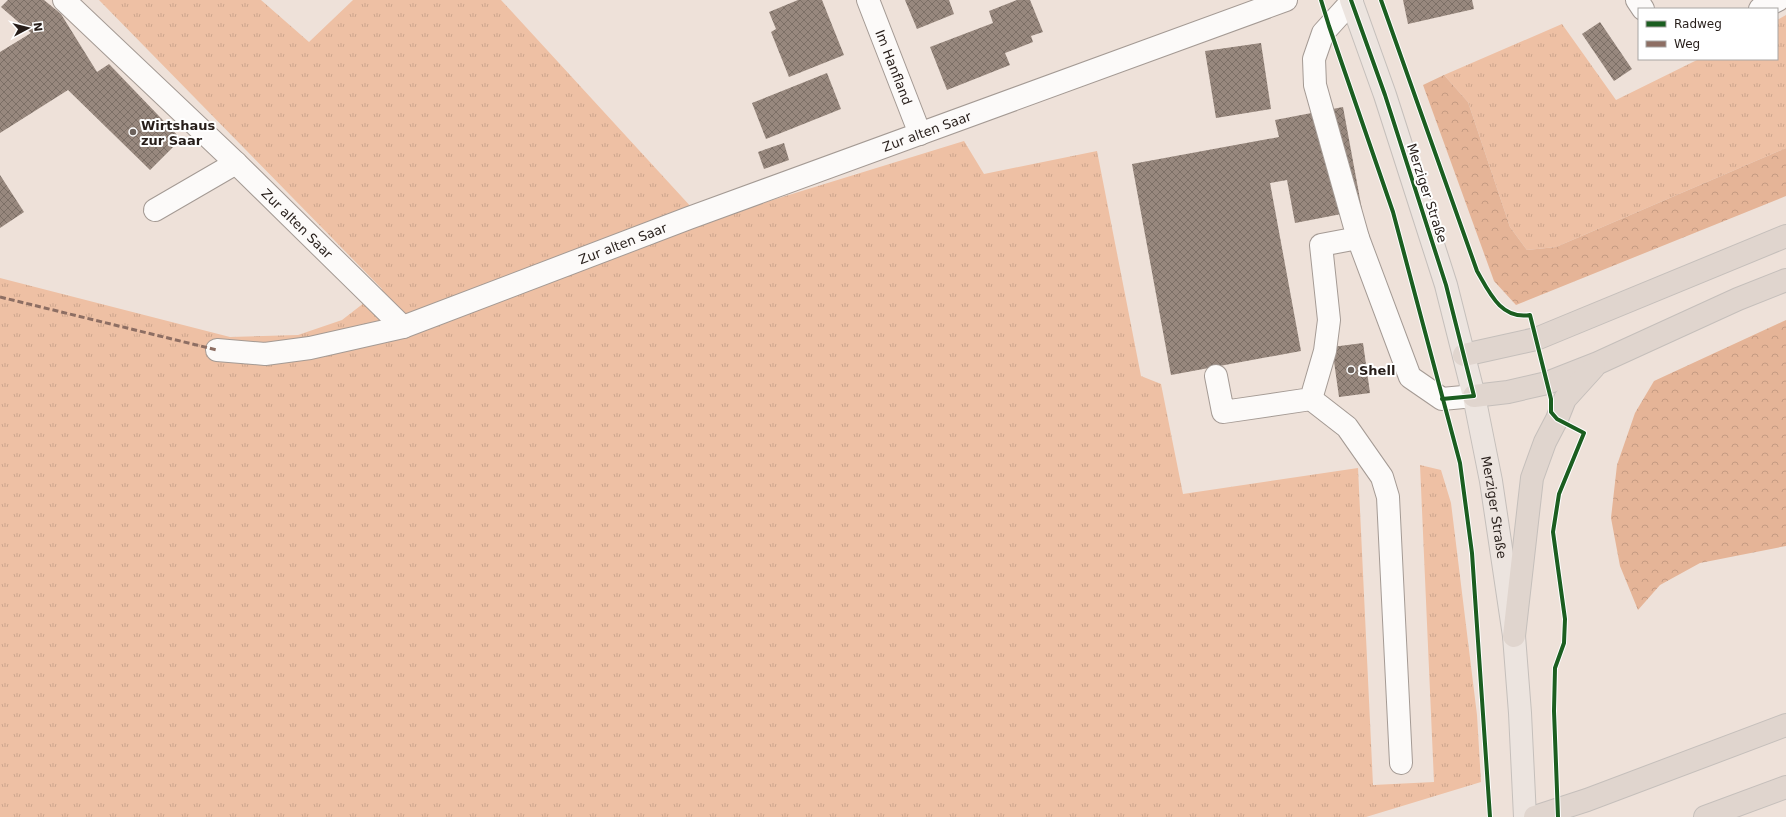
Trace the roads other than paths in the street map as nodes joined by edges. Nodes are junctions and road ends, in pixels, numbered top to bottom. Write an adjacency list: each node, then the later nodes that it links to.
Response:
1 (64, 0): 10 (street, Zur alten Saar)
2 (868, 0): 9 (street, Im Hanfland)
3 (1286, 0): 9 (street, Zur alten Saar)
4 (1637, 0): 7 (street)
5 (1778, 0): 8 (street)
6 (1351, 1): 13 (street); 17 (main road, Merziger Straße)
7 (1643, 8)
8 (1762, 8)
9 (920, 134): 15 (street, Zur alten Saar)
10 (236, 163): 11 (street); 15 (street, Zur alten Saar)
11 (155, 210)
12 (1786, 236): 17 (highway)
13 (1358, 238): 20 (street); 21 (street)
14 (1786, 280): 18 (highway)
15 (403, 327): 16 (street)
16 (217, 350)
17 (1464, 355): 20 (main road, Merziger Straße)
18 (1598, 363): 20 (highway); 22 (highway)
19 (1216, 376): 21 (street)
20 (1474, 396): 22 (main road, Merziger Straße)
21 (1311, 399): 24 (street)
22 (1514, 636): 26 (main road, Merziger Straße)
23 (1786, 725): 27 (highway)
24 (1401, 763)
25 (1786, 787): 28 (highway)
26 (1525, 817)
27 (1535, 817)
28 (1705, 817)

